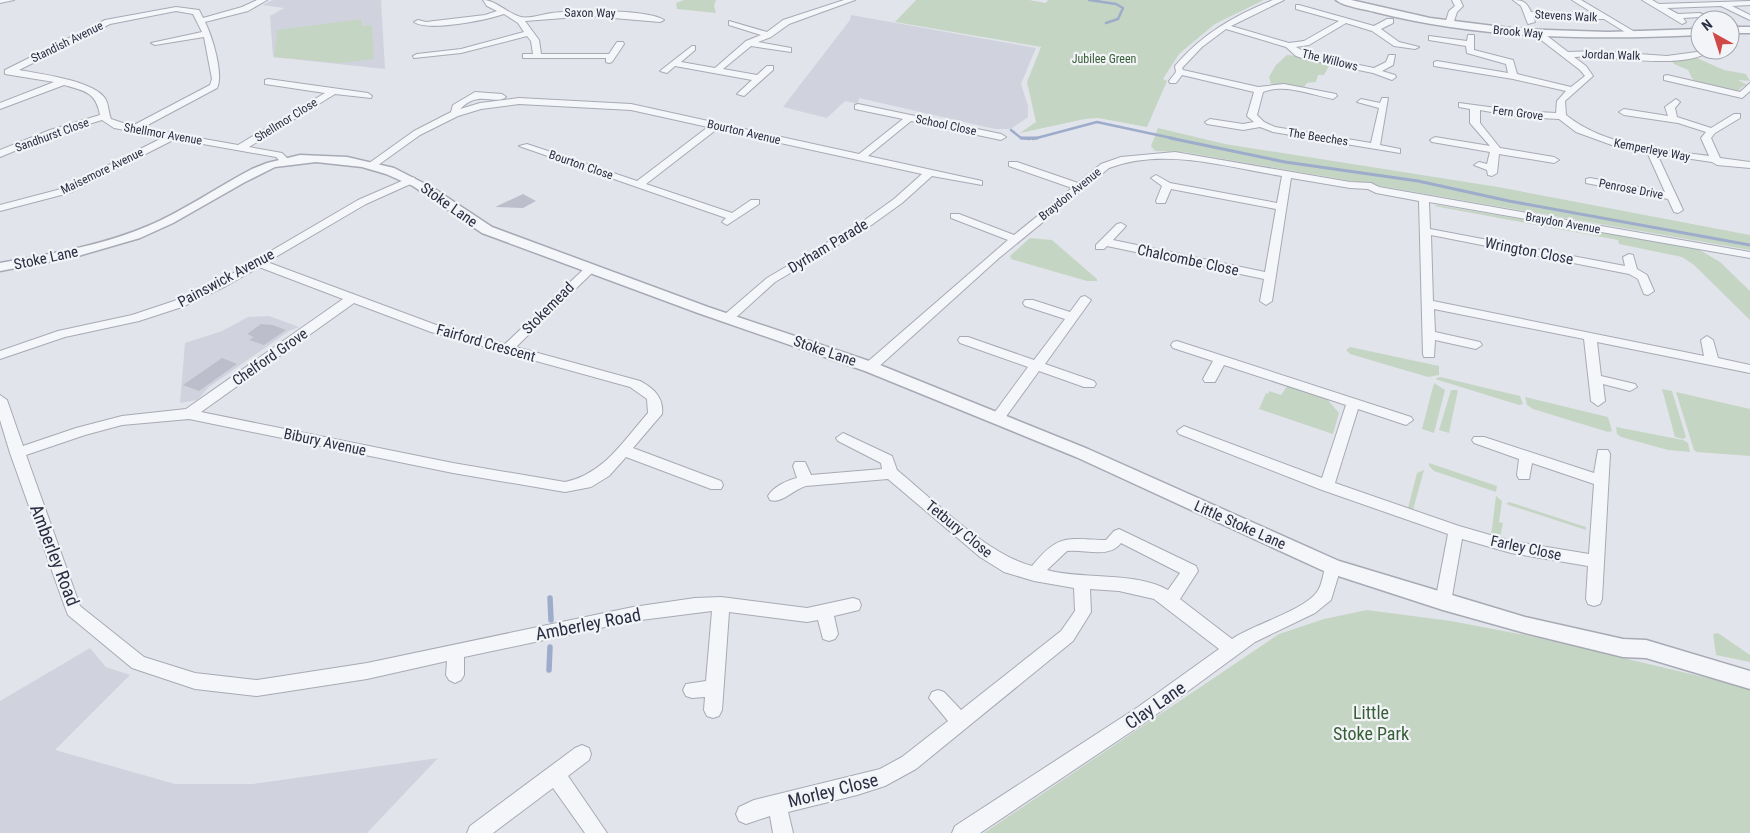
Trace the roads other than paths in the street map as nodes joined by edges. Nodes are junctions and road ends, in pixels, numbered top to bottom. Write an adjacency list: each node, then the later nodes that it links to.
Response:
1 (10, 0): 11 (street)
2 (263, 0): 25 (street)
3 (485, 0): 16 (street)
4 (851, 0): 17 (street)
5 (1280, 0): 32 (street)
6 (1340, 0): 28 (street, Brook Way)
7 (1456, 0): 28 (street)
8 (1517, 0): 21 (street, Stevens Walk)
9 (1576, 0): 21 (street)
10 (1646, 0): 14 (street)
11 (0, 1)
12 (1750, 3): 13 (street)
13 (1724, 4): 14 (street); 22 (street)
14 (1658, 6): 20 (street)
15 (1299, 7): 26 (street)
16 (502, 12): 23 (street); 29 (street)
17 (814, 12): 19 (street); 38 (street)
18 (669, 15): 24 (street)
19 (825, 17)
20 (1690, 17)
21 (1604, 18): 39 (street)
22 (1750, 18)
23 (520, 20): 24 (street, Saxon Way); 35 (street)
24 (660, 20): 30 (street)
25 (201, 21): 36 (street); 61 (street, Standish Avenue)
26 (1344, 21): 33 (street); 45 (street, The Willows)
27 (1390, 21): 33 (street)
28 (1449, 24): 37 (street, Brook Way)
29 (420, 25)
30 (649, 26)
31 (735, 26): 38 (street)
32 (1224, 26): 45 (street, The Willows); 62 (street)
33 (1375, 29): 44 (street)
34 (1690, 32): 39 (street, Brook Way)
35 (528, 33): 49 (street); 51 (street)
36 (207, 34): 42 (street); 93 (street)
37 (1539, 34): 39 (street, Brook Way); 50 (street)
38 (768, 35): 41 (street)
39 (1636, 35)
40 (1432, 38): 64 (street)
41 (749, 43): 48 (street); 58 (street)
42 (154, 44)
43 (620, 44): 49 (street)
44 (1397, 44): 47 (street); 60 (street, The Willows)
45 (1289, 45): 60 (street, The Willows)
46 (692, 47): 55 (street)
47 (1415, 47)
48 (788, 50)
49 (537, 54): 52 (street)
50 (1564, 55): 54 (street, Jordan Walk); 73 (street)
51 (417, 56)
52 (526, 56)
53 (1690, 56): 54 (street, Jordan Walk)
54 (1658, 57): 63 (street, Jordan Walk)
55 (674, 63): 58 (street); 59 (street)
56 (1437, 64): 64 (street)
57 (770, 68): 66 (street)
58 (717, 70): 66 (street)
59 (664, 71)
60 (1375, 71): 65 (street, The Willows)
61 (4, 72): 70 (street, Shellmor Avenue)
62 (1180, 72): 68 (street); 72 (street)
63 (1678, 73): 67 (street, Jordan Walk); 71 (street, Jordan Walk)
64 (1513, 76): 73 (street)
65 (1392, 77)
66 (758, 78): 75 (street)
67 (1667, 78)
68 (1173, 80)
69 (268, 82): 74 (street, Shellmor Close)
70 (61, 83): 81 (street); 87 (street, Shellmor Avenue)
71 (1750, 86)
72 (1259, 90): 77 (street); 91 (street)
73 (1571, 90): 86 (street)
74 (332, 92): 76 (street, Shellmor Close); 100 (street, Shellmor Close)
75 (741, 94)
76 (368, 96)
77 (1333, 96)
78 (1361, 102): 99 (street)
79 (1676, 102): 89 (street)
80 (1462, 105): 83 (street, Fern Grove)
81 (0, 106)
82 (858, 107): 88 (street, School Close)
83 (1475, 107): 86 (street, Fern Grove); 101 (street, Fern Grove)
84 (1624, 112): 89 (street)
85 (1714, 114): 94 (street)
86 (1561, 116): 103 (street, Kemperleye Way)
87 (104, 117): 93 (street, Shellmor Avenue); 104 (street, Sandhurst Close)
88 (910, 117): 96 (street, School Close); 105 (street, School Close)
89 (1673, 119): 94 (street)
90 (1209, 121): 91 (street, The Beeches)
91 (1261, 124): 99 (street, The Beeches)
92 (716, 126): 105 (street, Bourton Avenue); 111 (street, Bourton Avenue); 119 (street)
93 (133, 129): 95 (street, Shellmor Avenue)
94 (1712, 131): 109 (street)
95 (172, 137): 100 (street, Shellmor Avenue); 127 (street, Maisemore Avenue)
96 (1001, 137)
97 (1435, 140): 101 (street)
98 (524, 146): 119 (street, Bourton Close)
99 (1375, 147): 102 (street, The Beeches)
100 (240, 148): 108 (street, Shellmor Avenue)
101 (1495, 150): 107 (street); 112 (street)
102 (1397, 151)
103 (1651, 151): 109 (street, Kemperleye Way); 122 (street, Penrose Drive)
104 (0, 154)
105 (860, 157): 113 (street, Bourton Avenue)
106 (1022, 157): 121 (street)
107 (1554, 160)
108 (285, 161): 111 (street, Stoke Lane); 138 (street, Stoke Lane)
109 (1716, 162): 110 (street, Kemperleye Way)
110 (1750, 165)
111 (370, 166): 116 (street, Stoke Lane)
112 (1479, 166)
113 (929, 173): 118 (street, Bourton Avenue); 149 (street, Dyrham Parade)
114 (1286, 174): 121 (street, Braydon Avenue); 123 (street, Braydon Avenue); 126 (street)
115 (1156, 178): 120 (street)
116 (411, 180): 137 (street, Painswick Avenue); 139 (street, Stoke Lane)
117 (1590, 181): 122 (street, Penrose Drive)
118 (978, 183)
119 (638, 185): 125 (street, Bourton Close)
120 (1167, 185): 124 (street); 126 (street)
121 (1078, 186): 134 (street, Braydon Avenue)
122 (1672, 197): 128 (street, Penrose Drive)
123 (1424, 198): 133 (street); 135 (street, Braydon Avenue)
124 (1160, 201)
125 (755, 202)
126 (1281, 207): 141 (street)
127 (0, 208)
128 (1678, 210)
129 (956, 216): 130 (street)
130 (969, 221): 132 (street); 134 (street)
131 (1121, 226): 141 (street, Chalcombe Close)
132 (958, 228)
133 (1426, 231): 140 (street, Wrington Close); 147 (street)
134 (1015, 239): 162 (street, Braydon Avenue)
135 (1750, 255)
136 (1629, 257): 140 (street)
137 (259, 263): 143 (street, Fairford Crescent); 158 (street, Painswick Avenue)
138 (0, 267)
139 (590, 268): 149 (street, Stoke Lane); 156 (street, Stokemead)
140 (1632, 270): 142 (street)
141 (1270, 277): 145 (street)
142 (1648, 291)
143 (351, 299): 156 (street, Fairford Crescent); 171 (street, Chelford Grove)
144 (1085, 300): 148 (street)
145 (1266, 300)
146 (1029, 303): 148 (street)
147 (1428, 304): 150 (street); 151 (street)
148 (1072, 317): 161 (street)
149 (728, 318): 162 (street, Stoke Lane)
150 (1429, 335): 155 (street); 157 (street)
151 (1590, 335): 160 (street); 164 (street)
152 (964, 340): 161 (street)
153 (1708, 340): 160 (street)
154 (1177, 345): 159 (street)
155 (1476, 345)
156 (507, 349): 177 (street, Fairford Crescent)
157 (1429, 354)
158 (0, 356)
159 (1220, 359): 165 (street); 170 (street)
160 (1712, 361): 163 (street)
161 (1036, 366): 166 (street); 172 (street)
162 (870, 367): 172 (street, Little Stoke Lane)
163 (1750, 369)
164 (1594, 378): 167 (street); 169 (street)
165 (1210, 379)
166 (1089, 384)
167 (1630, 387)
168 (0, 400): 178 (street, Amberley Road)
169 (1598, 401)
170 (1353, 403): 173 (street); 187 (street)
171 (189, 414): 177 (street, Bibury Avenue); 178 (street, Bibury Avenue)
172 (997, 419): 191 (street, Little Stoke Lane)
173 (1406, 420)
174 (1184, 431): 187 (street, Farley Close)
175 (843, 438): 182 (street, Tetbury Close)
176 (1479, 440): 180 (street)
177 (625, 451): 186 (street)
178 (17, 453): 203 (street, Amberley Road)
179 (1603, 454): 185 (street)
180 (1526, 456): 183 (street); 185 (street)
181 (800, 466): 184 (street)
182 (891, 472): 184 (street); 192 (street, Tetbury Close)
183 (1524, 475)
184 (806, 481): 188 (street)
185 (1600, 481): 190 (street)
186 (716, 485)
187 (1327, 486): 189 (street, Farley Close)
188 (776, 496)
189 (1456, 531): 190 (street, Farley Close); 196 (street)
190 (1596, 561): 194 (street)
191 (1333, 567): 196 (street, Little Stoke Lane); 202 (street, Clay Lane)
192 (1034, 575): 193 (street, Tetbury Close); 195 (street)
193 (1082, 583): 195 (street, Tetbury Close); 211 (street, Morley Close)
194 (1594, 599)
195 (1170, 600): 202 (street, Tetbury Close)
196 (1443, 602): 201 (street, Little Stoke Lane)
197 (721, 604): 199 (street, Amberley Road); 203 (street, Amberley Road); 207 (street)
198 (853, 605): 199 (street, Amberley Road)
199 (826, 612): 200 (street)
200 (828, 634)
201 (1623, 648): 204 (street, Little Stoke Lane)
202 (1232, 649): 219 (street, Clay Lane)
203 (456, 651): 205 (street)
204 (1713, 670): 206 (street, Little Stoke Lane)
205 (455, 675)
206 (1750, 680)
207 (716, 688): 208 (street); 210 (street)
208 (692, 690)
209 (938, 698): 211 (street)
210 (713, 710)
211 (960, 721): 214 (street, Morley Close)
212 (582, 754): 213 (street)
213 (555, 775): 217 (street); 218 (street)
214 (777, 804): 215 (street, Morley Close); 216 (street, Morley Close)
215 (746, 814)
216 (782, 832)
217 (477, 833)
218 (597, 833)
219 (962, 833)

